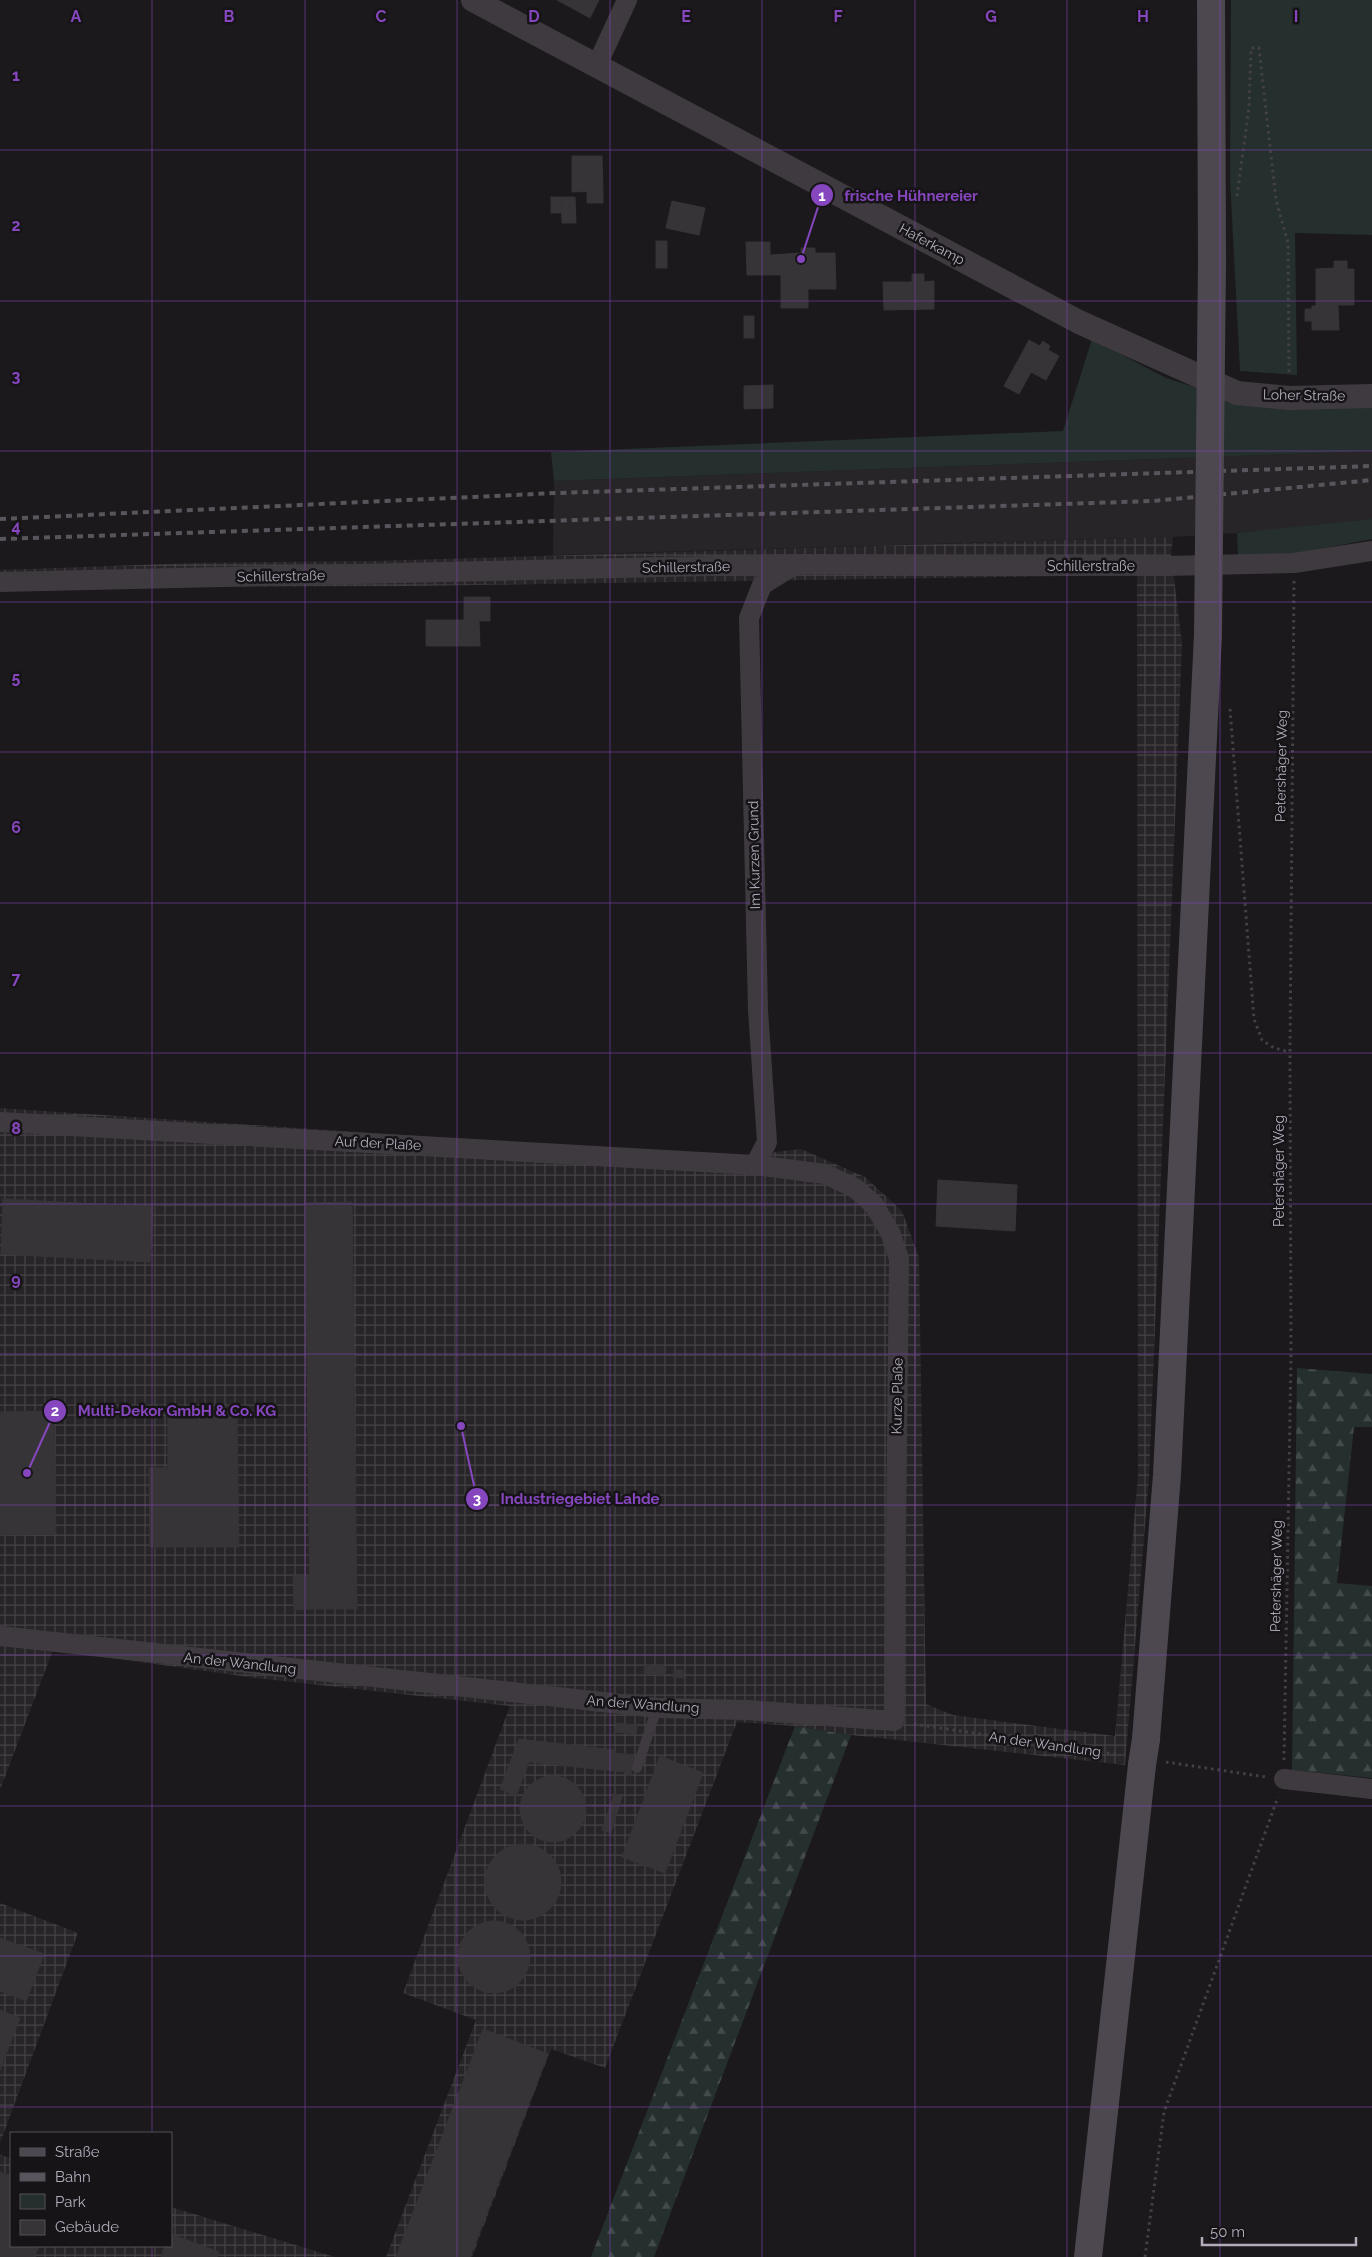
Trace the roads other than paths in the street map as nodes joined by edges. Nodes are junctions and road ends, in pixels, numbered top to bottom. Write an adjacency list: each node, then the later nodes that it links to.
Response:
1 (473, 0): 4 (street, Haferkamp)
2 (627, 0): 4 (street)
3 (1211, 0): 18 (main road, bridge)
4 (597, 65): 5 (street, Haferkamp)
5 (1237, 393): 6 (street, Loher Straße)
6 (1372, 396)
7 (1372, 551): 8 (street, Schillerstraße)
8 (796, 564): 9 (street, Schillerstraße); 11 (street, Im Kurzen Grund)
9 (0, 582)
10 (0, 1122): 11 (street, Auf der Plaße)
11 (755, 1165): 14 (street, Kurze Plaße)
12 (0, 1636): 13 (street, An der Wandlung)
13 (657, 1708): 14 (street, An der Wandlung); 15 (lane)
14 (894, 1721)
15 (637, 1768)
16 (1284, 1780): 17 (street)
17 (1372, 1790)
18 (1088, 2257)

